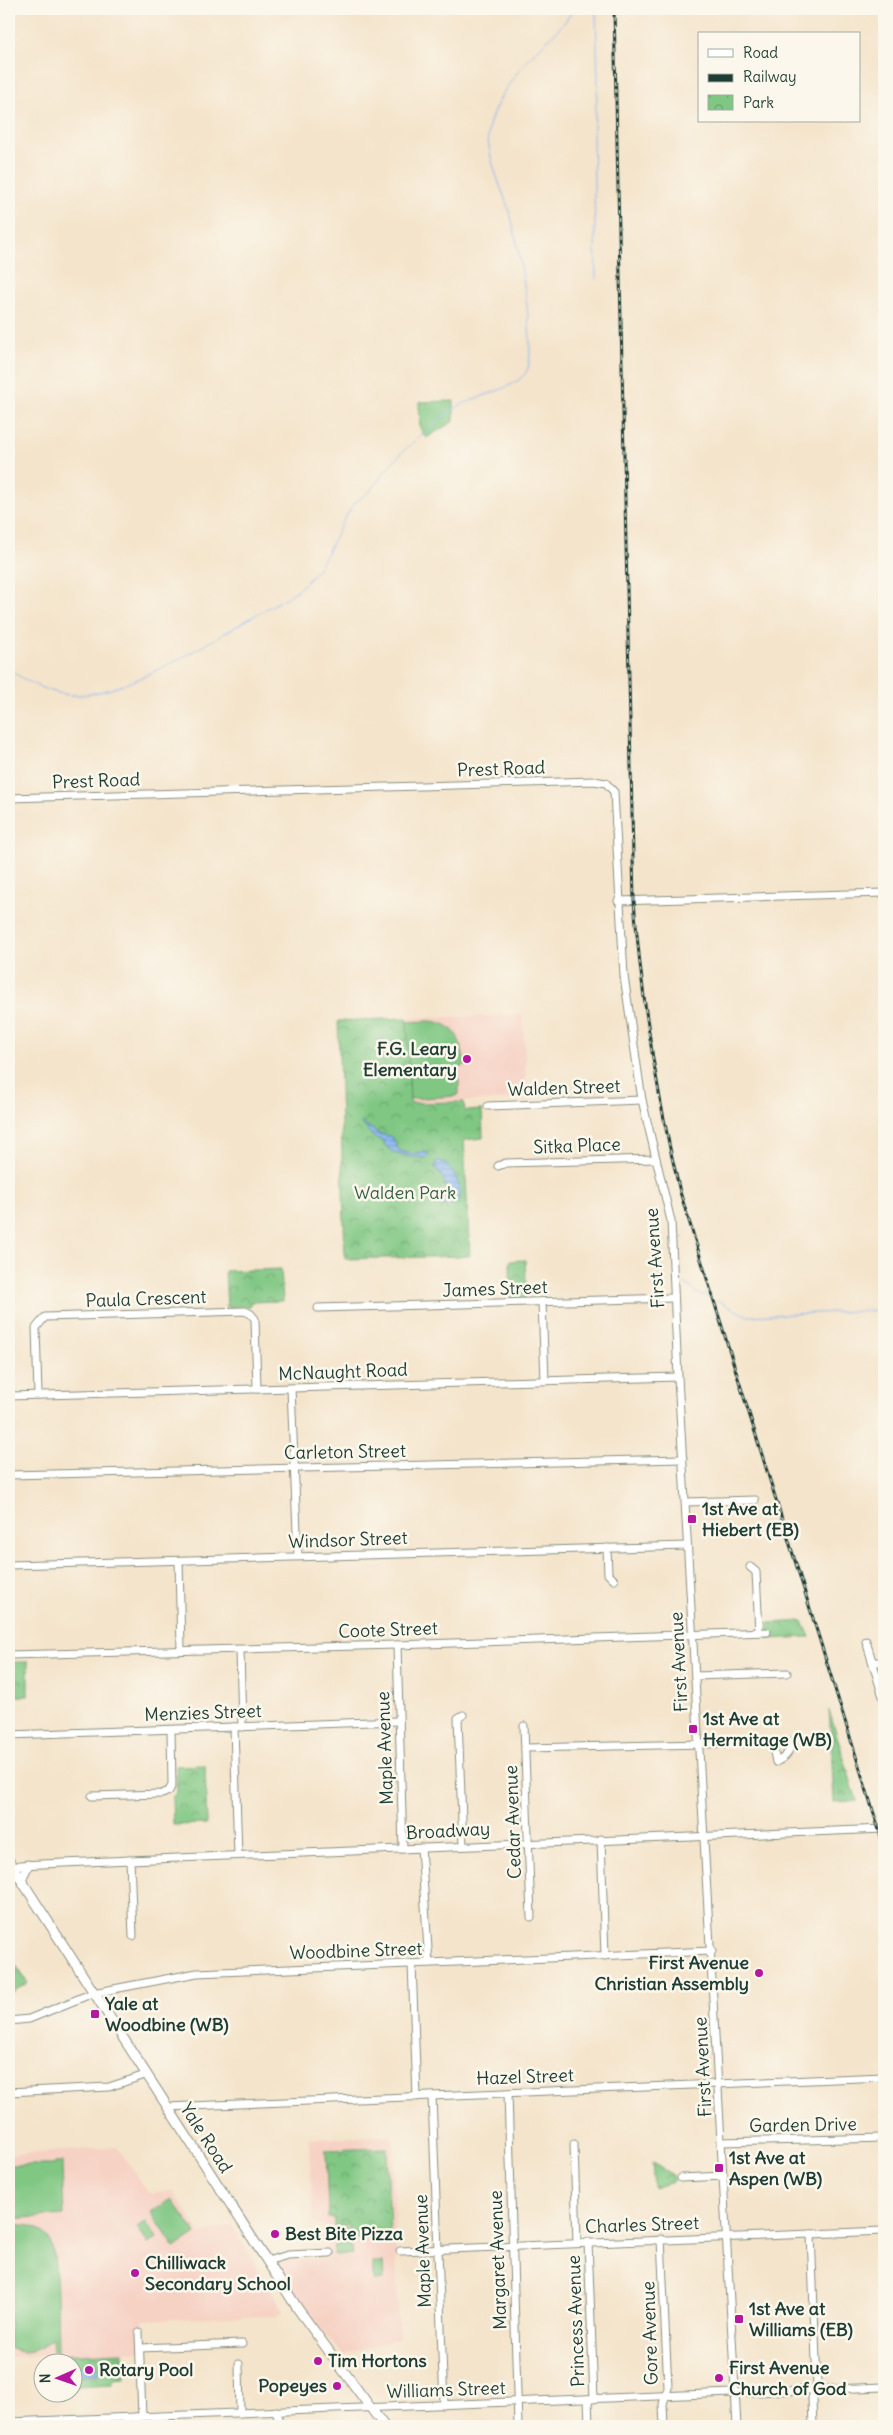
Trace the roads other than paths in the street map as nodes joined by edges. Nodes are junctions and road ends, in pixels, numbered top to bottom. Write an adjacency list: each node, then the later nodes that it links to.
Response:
1 (9, 798): 3 (street, Prest Road)
2 (884, 892): 3 (street)
3 (618, 901): 4 (street, First Avenue)
4 (642, 1100): 5 (street, Walden Street); 6 (street, First Avenue)
5 (488, 1106)
6 (656, 1159): 7 (street, Sitka Place); 8 (street, First Avenue)
7 (498, 1166)
8 (674, 1298): 9 (street, James Street); 11 (street, First Avenue)
9 (542, 1302): 10 (street, James Street); 12 (street)
10 (318, 1308)
11 (678, 1376): 12 (street, McNaught Road); 17 (street, First Avenue)
12 (545, 1380): 13 (street, McNaught Road)
13 (291, 1388): 14 (street, McNaught Road); 18 (street)
14 (257, 1389): 15 (street, McNaught Road); 15 (street, Paula Crescent)
15 (38, 1395): 16 (street, McNaught Road)
16 (9, 1396)
17 (683, 1459): 18 (street, Carleton Street); 21 (street, First Avenue)
18 (294, 1468): 19 (street, Carleton Street); 24 (street)
19 (9, 1475)
20 (755, 1500): 21 (street)
21 (686, 1502): 22 (street, First Avenue)
22 (688, 1546): 23 (street, Windsor Street); 29 (street, First Avenue)
23 (607, 1548): 24 (street, Windsor Street); 28 (street)
24 (298, 1556): 25 (street, Windsor Street)
25 (179, 1561): 26 (street, Windsor Street); 32 (street)
26 (9, 1564)
27 (750, 1567): 29 (street, Coote Street)
28 (614, 1580)
29 (693, 1634): 31 (street, Coote Street); 38 (street, First Avenue)
30 (866, 1641): 35 (street)
31 (397, 1645): 33 (street, Coote Street); 41 (street, Maple Avenue)
32 (181, 1650): 33 (street, Coote Street); 34 (street, Coote Street)
33 (240, 1650): 43 (street)
34 (9, 1655)
35 (873, 1662): 36 (street); 39 (street)
36 (884, 1662)
37 (787, 1673): 38 (street)
38 (695, 1676): 47 (street, First Avenue)
39 (884, 1700)
40 (464, 1715): 54 (street)
41 (398, 1721): 43 (street, Menzies Street); 56 (street, Maple Avenue)
42 (524, 1726): 48 (street, Cedar Avenue)
43 (238, 1727): 44 (street, Menzies Street); 57 (street)
44 (170, 1730): 45 (street, Menzies Street); 49 (street)
45 (9, 1735)
46 (772, 1742): 47 (street)
47 (699, 1744): 48 (street); 51 (street, First Avenue)
48 (526, 1748): 53 (street, Cedar Avenue)
49 (92, 1796)
50 (884, 1829): 51 (street, Broadway)
51 (704, 1836): 52 (street, Broadway); 64 (street, First Avenue)
52 (601, 1839): 53 (street, Broadway); 65 (street)
53 (528, 1843): 54 (street, Broadway); 62 (street, Cedar Avenue)
54 (463, 1846): 55 (street, Broadway)
55 (422, 1848): 56 (street, Broadway); 66 (street)
56 (403, 1849): 57 (street, Broadway)
57 (238, 1855): 58 (street, Broadway)
58 (130, 1860): 60 (street, Broadway); 63 (street)
59 (11, 1865): 60 (street, Broadway); 61 (main road, Yale Road)
60 (28, 1865): 61 (main road)
61 (20, 1879): 68 (main road, Yale Road)
62 (531, 1917)
63 (133, 1936)
64 (712, 1952): 65 (street, Woodbine Street); 72 (street, First Avenue)
65 (605, 1956): 66 (street, Woodbine Street)
66 (429, 1963): 67 (street, Woodbine Street)
67 (412, 1964): 68 (street, Woodbine Street); 76 (street)
68 (93, 1993): 69 (street, Woodbine Street); 70 (main road, Yale Road)
69 (9, 2020)
70 (146, 2075): 73 (street); 77 (main road, Yale Road)
71 (884, 2077): 72 (street, Hazel Street)
72 (718, 2085): 74 (street, Hazel Street); 79 (street, First Avenue)
73 (9, 2092)
74 (508, 2093): 75 (street, Hazel Street); 89 (street, Margaret Avenue)
75 (432, 2096): 76 (street, Hazel Street); 90 (street, Maple Avenue)
76 (417, 2097): 77 (street, Hazel Street)
77 (167, 2107): 93 (main road, Yale Road)
78 (884, 2138): 79 (street, Garden Drive)
79 (722, 2142): 81 (street, First Avenue)
80 (574, 2144): 88 (street, Princess Avenue)
81 (724, 2176): 82 (street); 85 (street, First Avenue)
82 (681, 2178)
83 (884, 2231): 84 (street, Charles Street)
84 (811, 2234): 85 (street, Charles Street); 99 (street)
85 (728, 2238): 86 (street, Charles Street); 100 (street, First Avenue)
86 (661, 2239): 87 (street, Charles Street); 101 (street, Gore Avenue)
87 (588, 2242): 88 (street, Charles Street); 102 (street, Princess Avenue)
88 (577, 2243): 89 (street, Charles Street)
89 (513, 2246): 90 (street, Charles Street); 103 (street, Margaret Avenue)
90 (438, 2249): 91 (street, Charles Street); 104 (street, Maple Avenue)
91 (400, 2251)
92 (330, 2253): 93 (street)
93 (267, 2261): 105 (main road, Yale Road)
94 (139, 2332): 96 (street)
95 (242, 2344): 96 (street)
96 (140, 2348): 108 (street)
97 (238, 2364): 107 (street)
98 (884, 2387): 99 (street, Williams Street)
99 (815, 2391): 100 (street, Williams Street); 118 (street)
100 (736, 2394): 101 (street, Williams Street); 117 (street, First Avenue)
101 (666, 2396): 102 (street, Williams Street); 116 (street, Gore Avenue)
102 (591, 2399): 103 (street, Williams Street); 115 (street, Princess Avenue)
103 (518, 2402): 104 (street, Williams Street); 114 (street, Margaret Avenue)
104 (444, 2405): 105 (street, Williams Street)
105 (372, 2408): 106 (street, Williams Street); 113 (main road, Yale Road)
106 (276, 2411): 107 (street, Williams Street); 112 (street)
107 (240, 2413): 108 (street, Williams Street)
108 (139, 2417): 110 (street, Williams Street); 111 (street)
109 (9, 2422): 110 (street, Williams Street)
110 (17, 2424)
111 (137, 2426)
112 (280, 2426)
113 (384, 2426)
114 (518, 2426)
115 (589, 2426)
116 (664, 2426)
117 (737, 2426)
118 (813, 2426)

